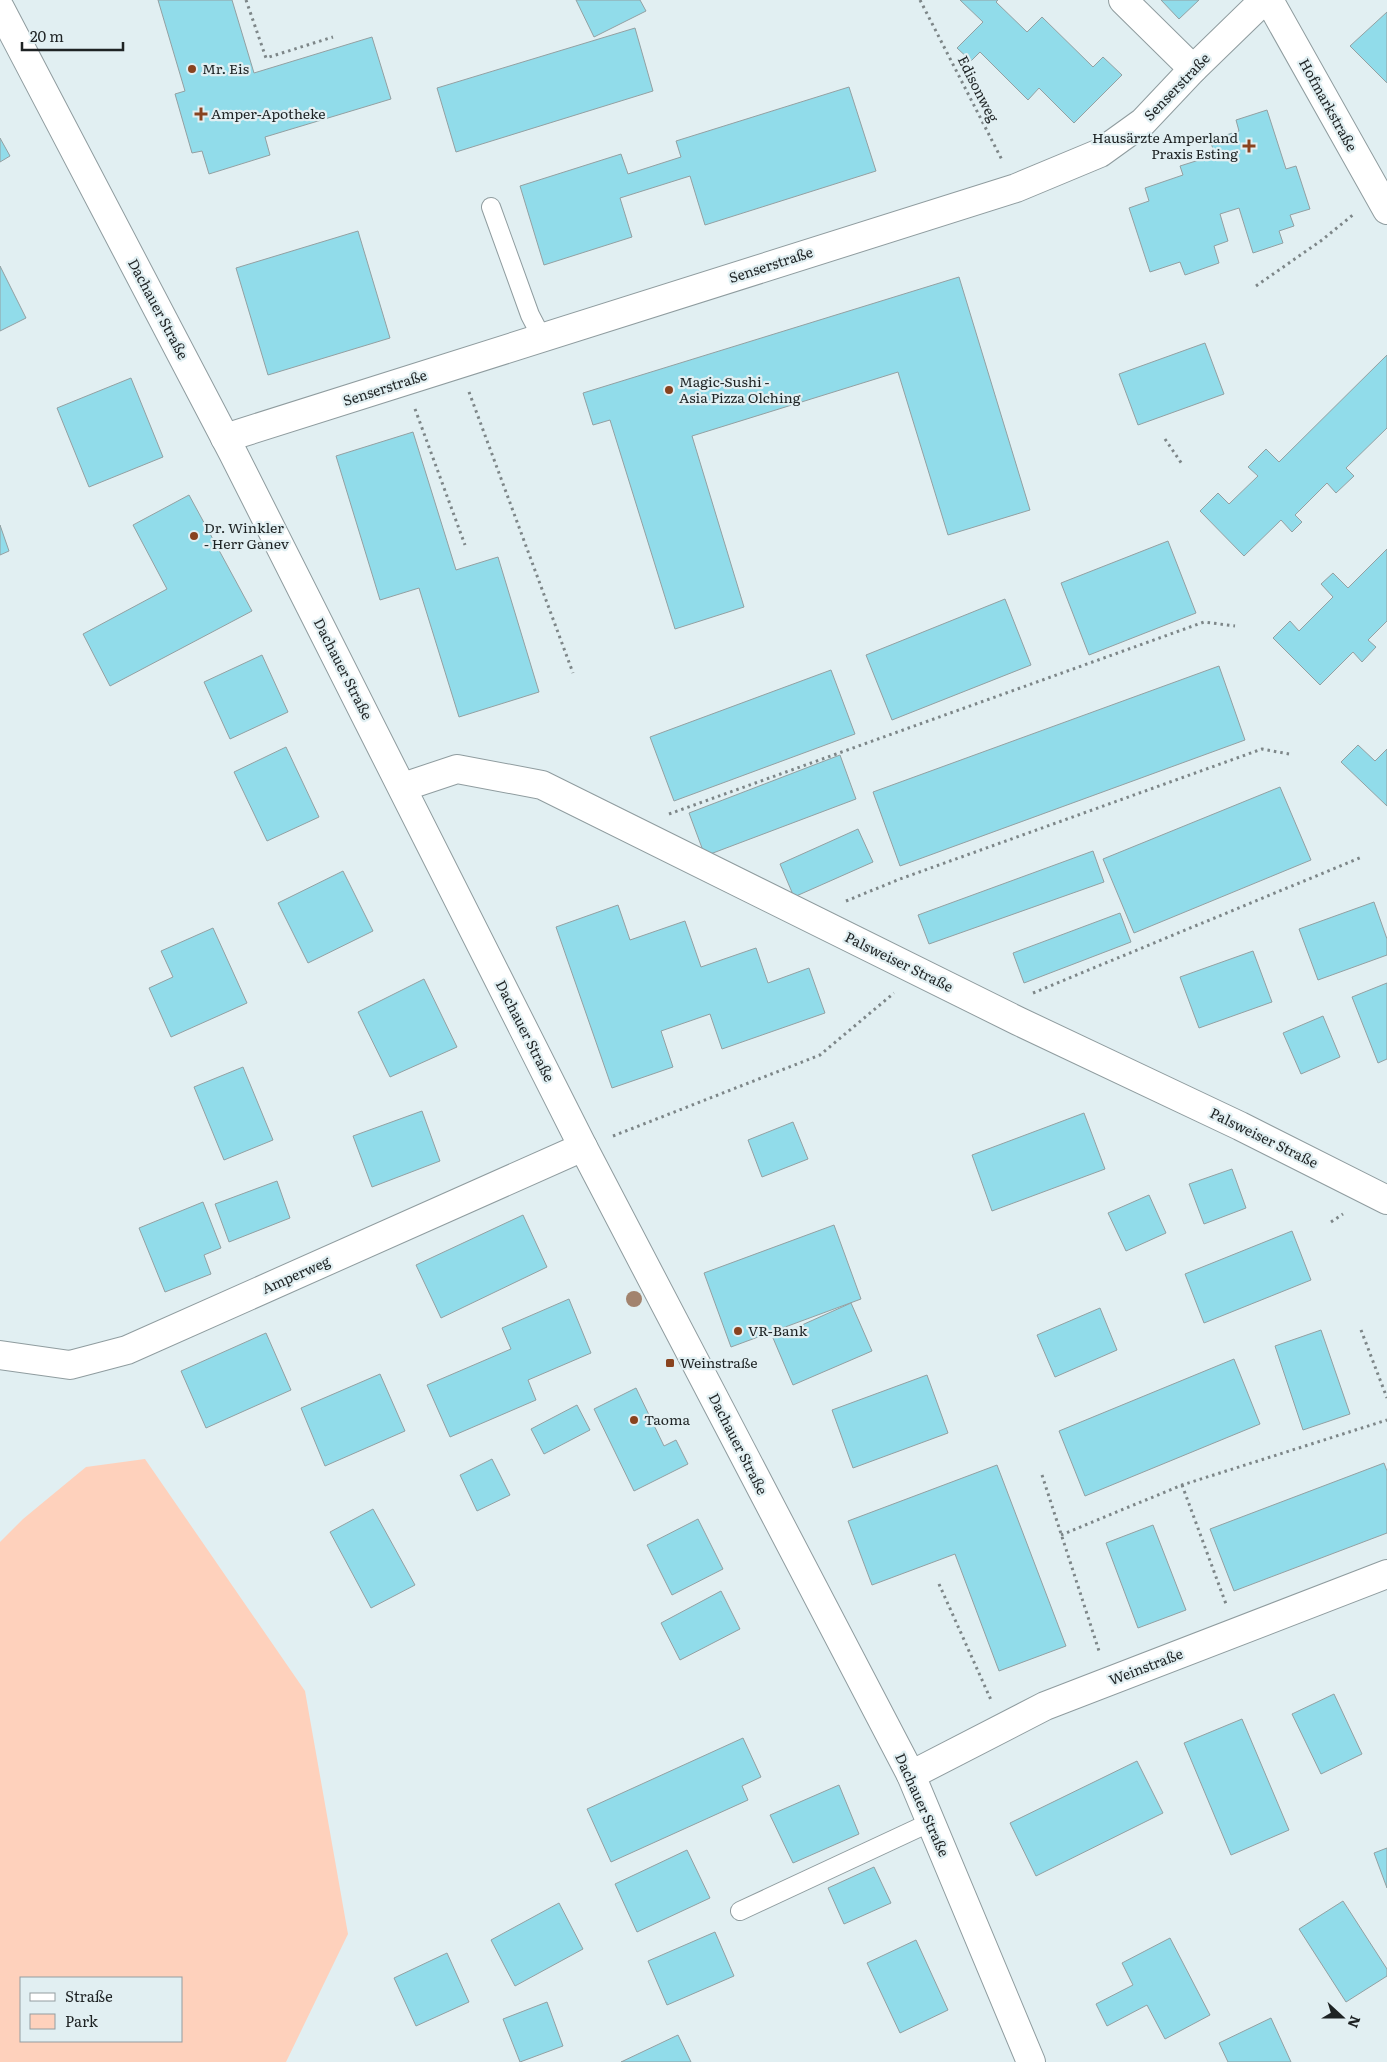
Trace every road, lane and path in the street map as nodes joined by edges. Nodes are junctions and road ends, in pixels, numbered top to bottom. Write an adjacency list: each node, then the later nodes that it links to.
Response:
1 (246, 0): 7 (path)
2 (920, 0): 9 (path, Edisonweg)
3 (1123, 0): 8 (street)
4 (1264, 0): 8 (street, Senserstraße)
5 (1269, 0): 10 (street, Hofmarkstraße)
6 (0, 8): 16 (street, Dachauer Straße)
7 (333, 37)
8 (1193, 69): 9 (street, Senserstraße)
9 (1016, 188): 13 (street, Senserstraße)
10 (1383, 202): 12 (path)
11 (491, 208): 13 (lane)
12 (1256, 286)
13 (542, 338): 14 (street, Senserstraße)
14 (459, 364): 15 (street, Senserstraße); 21 (path)
15 (405, 381): 16 (street, Senserstraße); 19 (path)
16 (225, 438): 23 (street, Dachauer Straße)
17 (1165, 439): 18 (path)
18 (1182, 464)
19 (465, 545)
20 (1235, 626): 24 (path)
21 (573, 673)
22 (1289, 754): 26 (path)
23 (403, 787): 24 (street, Palsweiser Straße); 29 (street, Dachauer Straße)
24 (632, 830): 26 (street, Palsweiser Straße)
25 (1362, 857): 28 (path)
26 (809, 917): 27 (street, Palsweiser Straße)
27 (920, 972): 28 (street, Palsweiser Straße); 29 (path)
28 (993, 1009): 30 (street, Palsweiser Straße)
29 (583, 1147): 32 (street, Amperweg); 43 (street, Dachauer Straße)
30 (1387, 1200)
31 (1361, 1330): 33 (path)
32 (0, 1355)
33 (1387, 1398)
34 (1387, 1420): 36 (path)
35 (1042, 1476): 37 (path)
36 (1182, 1485): 37 (path); 40 (path)
37 (1061, 1535): 41 (path)
38 (1387, 1574): 40 (street, Weinstraße)
39 (939, 1584): 42 (path)
40 (1236, 1632): 41 (street, Weinstraße)
41 (1108, 1682): 42 (street, Weinstraße)
42 (1003, 1727): 43 (street, Weinstraße)
43 (911, 1775): 44 (street, Dachauer Straße)
44 (931, 1822): 45 (lane); 46 (street, Dachauer Straße)
45 (740, 1911)
46 (1031, 2062)

